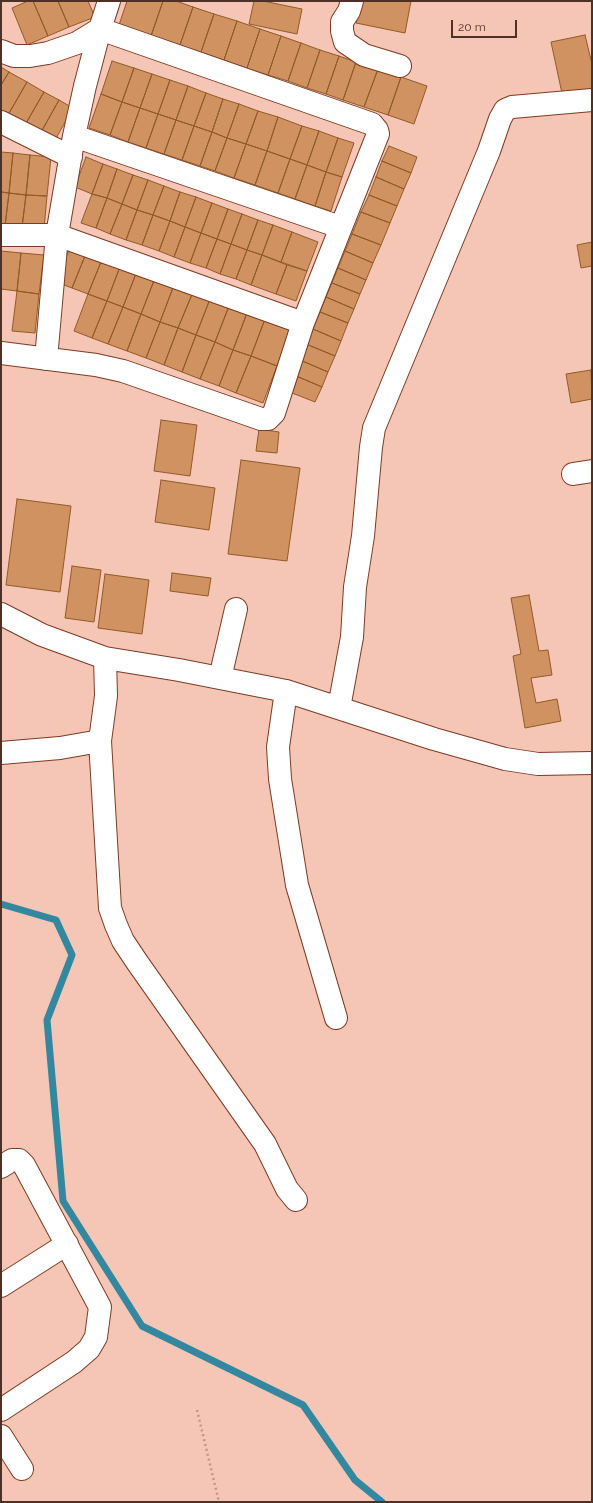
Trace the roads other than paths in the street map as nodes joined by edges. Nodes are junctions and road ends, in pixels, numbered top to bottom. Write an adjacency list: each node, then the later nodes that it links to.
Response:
1 (109, 1): 3 (street)
2 (352, 1): 5 (street)
3 (100, 29): 4 (street); 8 (street); 9 (street)
4 (1, 51)
5 (400, 66)
6 (592, 100): 20 (street)
7 (1, 122): 8 (street)
8 (72, 146): 9 (street); 11 (street)
9 (340, 227): 12 (street)
10 (1, 235): 11 (street)
11 (58, 235): 12 (street); 14 (street)
12 (303, 323): 14 (street)
13 (1, 353): 14 (street)
14 (46, 358)
15 (236, 609): 18 (street)
16 (1, 614): 17 (street)
17 (105, 658): 18 (street); 21 (street)
18 (220, 678): 19 (street)
19 (286, 691): 20 (street); 24 (street)
20 (340, 708): 23 (street)
21 (100, 741): 22 (street); 26 (street)
22 (1, 753)
23 (592, 763)
24 (336, 1018)
25 (1, 1167): 27 (street)
26 (296, 1200)
27 (67, 1244): 28 (street); 29 (street)
28 (1, 1286)
29 (1, 1410)
30 (1, 1436): 31 (street)
31 (22, 1469)

